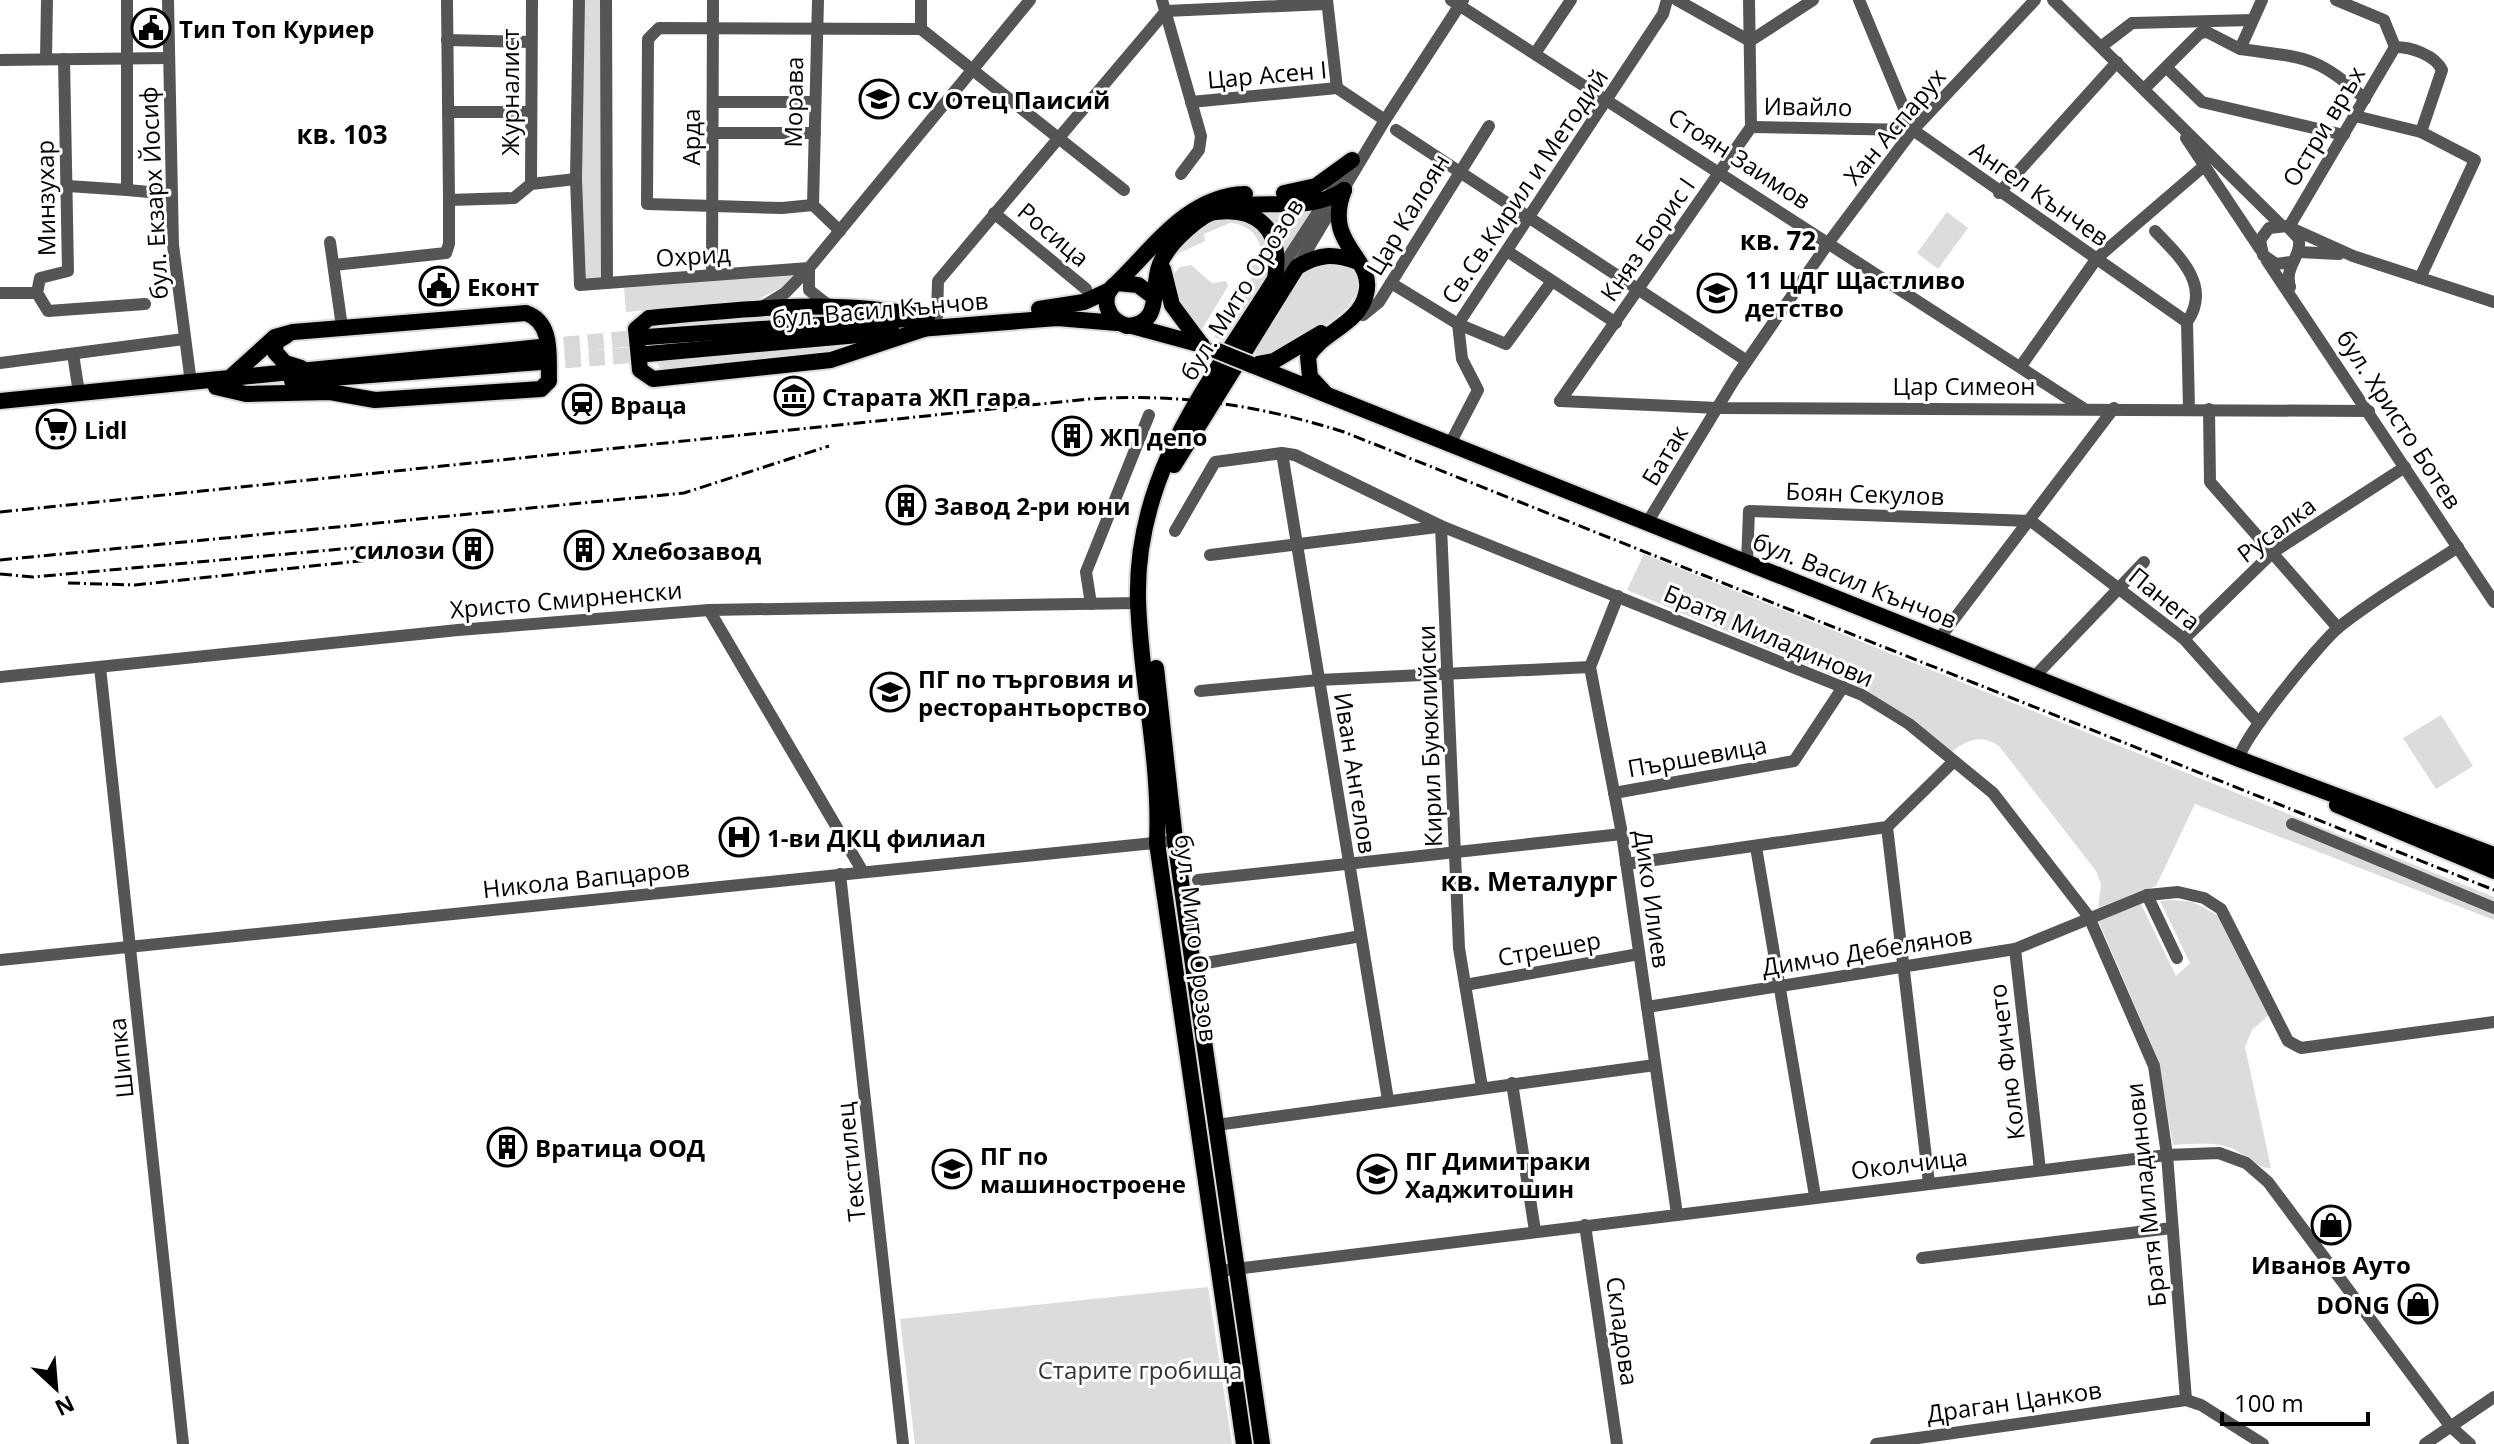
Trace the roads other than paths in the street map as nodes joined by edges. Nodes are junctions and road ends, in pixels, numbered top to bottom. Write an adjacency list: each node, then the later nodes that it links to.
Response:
1 (47, 0): 37 (street)
2 (127, 0): 40 (street)
3 (168, 0): 36 (street, бул. Екзарх Йосиф)
4 (447, 0): 29 (street)
5 (532, 0): 31 (street, Журналист)
6 (579, 0): 70 (street)
7 (606, 0): 105 (street)
8 (713, 0): 27 (street, Арда)
9 (818, 0): 26 (street, Морава)
10 (921, 0): 28 (street)
11 (1030, 0): 42 (street)
12 (1571, 0): 35 (street)
13 (1667, 0): 46 (street, Св.Св.Кирил и Методий)
14 (1677, 0): 30 (street)
15 (1749, 0): 30 (street)
16 (1813, 0): 30 (street)
17 (1859, 0): 59 (street)
18 (2035, 0): 59 (street, Хан Аспарух)
19 (2053, 0): 32 (street)
20 (2262, 0): 25 (street)
21 (2336, 0): 33 (street)
22 (1326, 2): 24 (street); 44 (street)
23 (1458, 2): 35 (street, Стоян Заимов); 54 (street, бул. Мито Орозов)
24 (1164, 6): 50 (street); 64 (street)
25 (2252, 20): 32 (street); 34 (street)
26 (817, 28): 27 (street); 28 (street); 49 (street, Морава)
27 (713, 29): 48 (street, Арда); 81 (street)
28 (921, 29): 42 (street)
29 (447, 40): 31 (street); 51 (street)
30 (1750, 41): 57 (street)
31 (531, 42): 52 (street, Журналист)
32 (2102, 46): 41 (street)
33 (2395, 47): 47 (street, Остри връх); 60 (street)
34 (2240, 49): 45 (street); 47 (street)
35 (1536, 52): 46 (street, Стоян Заимов)
36 (169, 58): 40 (street); 77 (street, бул. Екзарх Йосиф)
37 (46, 59): 38 (street); 39 (street)
38 (64, 59): 40 (street); 72 (street, Минзухар)
39 (0, 60)
40 (128, 60): 73 (street)
41 (2117, 62): 45 (street); 76 (street)
42 (972, 70): 64 (street); 86 (street)
43 (2170, 71): 63 (street)
44 (1337, 88): 50 (street, Цар Асен I); 54 (street, Цар Асен I)
45 (2144, 89): 55 (street)
46 (1609, 99): 68 (street, Стоян Заимов); 84 (street, Св.Св.Кирил и Методий)
47 (2365, 99): 53 (street, Остри връх)
48 (713, 102): 49 (street); 61 (street, Арда)
49 (815, 102): 62 (street, Морава)
50 (1191, 102): 69 (street)
51 (448, 112): 52 (street); 78 (street)
52 (530, 112): 71 (street, Журналист)
53 (2355, 116): 60 (street); 63 (street, Остри връх)
54 (1385, 120): 65 (street, бул. Мито Орозов); 75 (street, бул. Мито Орозов)
55 (2176, 122): 66 (street); 85 (street)
56 (1489, 126): 67 (street, Цар Калоян)
57 (1751, 127): 59 (street, Ивайло); 68 (street, Княз Борис I)
58 (1396, 130): 67 (street)
59 (1913, 130): 76 (street, Ангел Кънчев); 89 (street, Хан Аспарух)
60 (2421, 132): 102 (street)
61 (712, 133): 62 (street); 81 (street, Арда)
62 (815, 133): 80 (street, Морава)
63 (2344, 135): 85 (street, Остри връх)
64 (1056, 137): 74 (street); 82 (street)
65 (1352, 160): 79 (street, бул. Мито Орозов); 107 (main road)
66 (2204, 166): 90 (street); 94 (street)
67 (1458, 171): 84 (street); 106 (street, Цар Калоян)
68 (1720, 171): 89 (street, Стоян Заимов); 109 (street, Княз Борис I)
69 (1181, 174)
70 (576, 179): 71 (street); 105 (street, Охрид)
71 (531, 184): 78 (street)
72 (68, 186): 73 (street); 111 (street, Минзухар)
73 (127, 190): 77 (street)
74 (1124, 190)
75 (1344, 190): 79 (main road); 97 (main road); 99 (street, бул. Мито Орозов)
76 (1999, 193): 94 (street, Ангел Кънчев)
77 (171, 194): 126 (street, бул. Екзарх Йосиф)
78 (449, 200): 98 (street)
79 (1325, 201): 83 (main road); 103 (street, бул. Мито Орозов)
80 (813, 205): 81 (street); 86 (street)
81 (712, 207): 101 (street, Арда)
82 (994, 213): 108 (street, Росица); 119 (street)
83 (1208, 213): 95 (main road); 103 (main road)
84 (1529, 218): 91 (street, Св.Св.Кирил и Методий); 109 (street)
85 (2288, 227): 90 (street); 92 (street); 93 (street)
86 (840, 231): 100 (street)
87 (2155, 231): 120 (street)
88 (330, 242): 98 (street)
89 (1829, 242): 130 (street, Хан Аспарух); 133 (street, Стоян Заимов)
90 (2260, 249): 96 (street)
91 (1507, 251): 104 (street); 122 (street, Св.Св.Кирил и Методий)
92 (2353, 256): 93 (street); 102 (street)
93 (2295, 257): 96 (street); 113 (street, бул. Христо Ботев)
94 (2097, 258): 120 (street, Ангел Кънчев); 133 (street)
95 (1162, 259): 112 (main road); 128 (main road)
96 (2267, 261): 113 (street, бул. Христо Ботев)
97 (1358, 262): 99 (main road); 118 (main road)
98 (334, 265): 124 (street)
99 (1297, 267): 186 (main road, бул. Мито Орозов)
100 (809, 268): 101 (street, Охрид); 116 (street); 117 (street)
101 (712, 275): 105 (street, Охрид)
102 (2420, 278): 114 (street)
103 (1275, 279): 165 (main road, бул. Мито Орозов)
104 (1552, 281): 121 (street); 122 (street)
105 (607, 283)
106 (1391, 283): 118 (street, Цар Калоян); 122 (street)
107 (1114, 287): 112 (main road); 119 (main road, бул. Васил Кънчов); 123 (main road)
108 (1086, 289)
109 (1640, 291): 121 (street, Княз Борис I); 130 (street)
110 (0, 293): 111 (street)
111 (37, 293): 115 (street)
112 (1154, 300): 123 (main road); 128 (main road, бул. Васил Кънчов)
113 (2295, 300): 147 (street, бул. Христо Ботев)
114 (2494, 302)
115 (145, 304)
116 (828, 305): 117 (main road); 119 (main road)
117 (762, 307): 119 (main road)
118 (1355, 313): 132 (main road); 139 (main road)
119 (930, 321): 123 (main road, бул. Васил Кънчов); 127 (main road, бул. Васил Кънчов)
120 (2187, 322): 145 (street)
121 (1616, 323): 141 (street, Княз Борис I)
122 (1458, 324): 149 (street, Св.Св.Кирил и Методий)
123 (1124, 325): 128 (main road, бул. Васил Кънчов)
124 (342, 327): 125 (main road); 137 (main road)
125 (293, 332): 134 (main road); 135 (main road)
126 (184, 339): 129 (street); 136 (street, бул. Екзарх Йосиф)
127 (646, 346)
128 (1208, 347): 132 (main road, бул. Васил Кънчов, bridge)
129 (73, 354): 131 (street); 138 (street)
130 (1747, 361): 142 (street, Хан Аспарух)
131 (0, 363)
132 (1252, 365): 139 (main road, бул. Васил Кънчов)
133 (2021, 366): 143 (street, Стоян Заимов)
134 (306, 369): 135 (main road); 137 (main road)
135 (232, 376): 136 (main road)
136 (191, 383): 137 (main road); 138 (main road)
137 (216, 387)
138 (79, 393): 140 (main road)
139 (1328, 395): 149 (main road, бул. Васил Кънчов)
140 (0, 401)
141 (1560, 401): 142 (street, Цар Симеон)
142 (1718, 408): 143 (street, Цар Симеон); 153 (street, Батак)
143 (2083, 408): 144 (street, Цар Симеон)
144 (2114, 408): 145 (street, Цар Симеон); 152 (street)
145 (2189, 409): 146 (street, Цар Симеон)
146 (2209, 409): 147 (street, Цар Симеон); 158 (street)
147 (2369, 411): 151 (street, бул. Христо Ботев)
148 (1149, 415): 166 (street)
149 (1450, 444): 153 (main road, бул. Васил Кънчов)
150 (1282, 453): 154 (street, Братя Миладинови); 155 (street, Братя Миладинови); 156 (street, Иван Ангелов)
151 (2405, 467): 157 (street, бул. Христо Ботев); 158 (street, Русалка)
152 (2031, 521): 161 (street, Боян Секулов); 162 (street, Панега); 169 (street)
153 (1647, 523): 161 (main road, бул. Васил Кънчов)
154 (1441, 526): 156 (street, Братя Миладинови); 163 (street, Братя Миладинови); 173 (street, Кирил Буюклийски)
155 (1175, 531)
156 (1296, 542): 159 (street, Братя Миладинови); 176 (street, Иван Ангелов)
157 (2458, 547): 164 (street, бул. Христо Ботев); 168 (street)
158 (2272, 553): 168 (street); 170 (street, Русалка)
159 (1210, 555)
160 (2144, 562): 162 (street)
161 (1747, 563): 169 (main road, бул. Васил Кънчов)
162 (2119, 588): 170 (street, Панега); 175 (street)
163 (1618, 596): 172 (street); 177 (street, Братя Миладинови)
164 (2494, 602)
165 (1138, 603): 166 (street, Христо Смирненски); 187 (main road, бул. Мито Орозов)
166 (1091, 604): 167 (street, Христо Смирненски)
167 (709, 610): 171 (street, Христо Смирненски); 194 (street)
168 (2338, 628): 179 (street)
169 (1939, 639): 175 (main road, бул. Васил Кънчов)
170 (2184, 639): 179 (street, Панега)
171 (100, 667): 174 (street, Христо Смирненски); 201 (street, Шипка)
172 (1590, 667): 173 (street); 182 (street, Дико Илиев)
173 (1450, 673): 176 (street); 189 (street, Кирил Буюклийски)
174 (0, 677)
175 (2034, 677): 180 (main road, бул. Васил Кънчов)
176 (1319, 680): 178 (street); 191 (street, Иван Ангелов)
177 (1843, 687): 181 (street, Братя Миладинови); 182 (street, Пършевица)
178 (1200, 691)
179 (2259, 723): 180 (street)
180 (2240, 760): 190 (main road, бул. Васил Кънчов); 193 (main road)
181 (1954, 761): 184 (street); 199 (street, Братя Миладинови)
182 (1614, 793): 185 (street, Дико Илиев)
183 (2292, 824): 198 (street)
184 (1887, 827): 188 (street); 207 (street)
185 (1622, 834): 189 (street); 192 (street, Дико Илиев)
186 (1175, 840): 187 (street, Никола Вапцаров); 216 (main road, бул. Мито Орозов)
187 (1157, 843): 194 (street, Никола Вапцаров); 227 (main road, бул. Мито Орозов)
188 (1756, 847): 192 (street); 209 (street)
189 (1455, 851): 191 (street); 208 (street, Кирил Буюклийски)
190 (2494, 855)
191 (1349, 864): 196 (street); 200 (street, Иван Ангелов)
192 (1626, 864): 203 (street, Дико Илиев)
193 (2494, 871)
194 (863, 872): 195 (street, Никола Вапцаров)
195 (840, 874): 201 (street, Никола Вапцаров); 232 (street, Текстилец)
196 (1198, 880)
197 (2147, 895): 199 (street, Димчо Дебелянов); 204 (street); 211 (street, Димчо Дебелянов)
198 (2494, 908)
199 (2089, 917): 202 (street, Димчо Дебелянов); 217 (street, Братя Миладинови)
200 (1361, 936): 206 (street); 215 (street, Иван Ангелов)
201 (130, 947): 205 (street, Никола Вапцаров); 231 (street, Шипка)
202 (2015, 949): 207 (street, Димчо Дебелянов); 218 (street, Колю Фичето)
203 (1639, 954): 208 (street, Стрешер); 210 (street, Дико Илиев)
204 (2177, 958)
205 (0, 960)
206 (1206, 963)
207 (1902, 966): 209 (street, Димчо Дебелянов); 219 (street)
208 (1465, 985): 214 (street, Кирил Буюклийски)
209 (1779, 986): 210 (street, Димчо Дебелянов); 220 (street)
210 (1647, 1007): 212 (street, Дико Илиев)
211 (2494, 1022)
212 (1655, 1065): 213 (street); 221 (street, Дико Илиев)
213 (1512, 1083): 214 (street); 224 (street)
214 (1482, 1087): 215 (street)
215 (1388, 1100): 216 (street)
216 (1216, 1125): 226 (main road, бул. Мито Орозов)
217 (2167, 1155): 218 (street, Околчица); 223 (street, Братя Миладинови); 230 (street, Околчица)
218 (2040, 1170): 219 (street, Околчица)
219 (1929, 1183): 220 (street, Околчица)
220 (1815, 1196): 221 (street, Околчица)
221 (1677, 1214): 222 (street, Околчица)
222 (1585, 1225): 224 (street, Околчица); 235 (street, Складова)
223 (2172, 1228): 225 (street); 229 (street, Братя Миладинови)
224 (1535, 1231): 226 (street, Околчица)
225 (1922, 1258)
226 (1237, 1268): 227 (street, Околчица); 234 (main road, бул. Мито Орозов)
227 (1219, 1271): 233 (main road, бул. Мито Орозов)
228 (2494, 1397): 230 (street)
229 (2186, 1400): 236 (street, Драган Цанков); 237 (street)
230 (2450, 1426): 238 (street); 239 (street, Околчица)
231 (183, 1444)
232 (903, 1444)
233 (1244, 1444)
234 (1262, 1444)
235 (1617, 1444)
236 (1876, 1444)
237 (2263, 1444)
238 (2425, 1444)
239 (2470, 1444)

